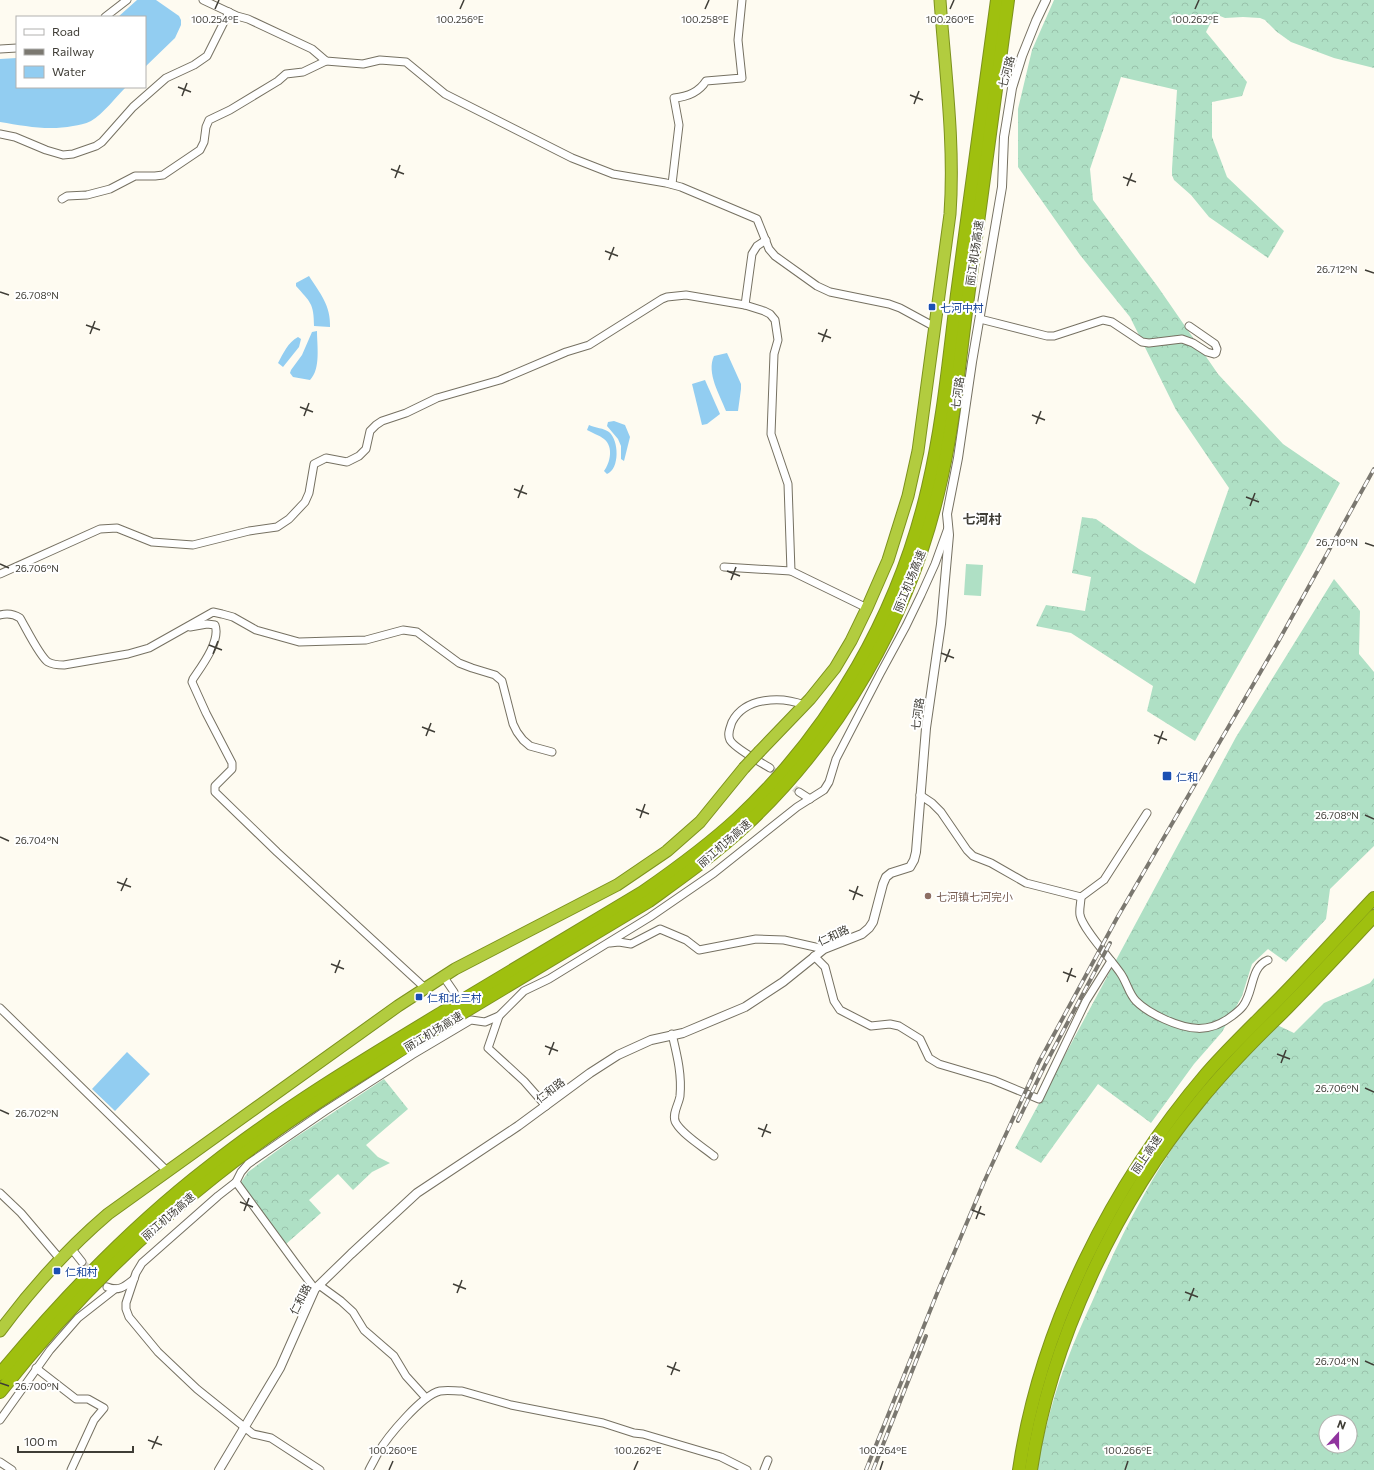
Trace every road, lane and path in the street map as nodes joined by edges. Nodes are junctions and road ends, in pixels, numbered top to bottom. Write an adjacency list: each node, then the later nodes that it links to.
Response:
1 (127, 0): 9 (street)
2 (203, 0): 8 (street)
3 (742, 0): 14 (street)
4 (940, 0): 20 (highway)
5 (997, 0): 64 (highway, 丽江机场高速)
6 (1008, 0): 65 (highway, 丽江机场高速)
7 (1046, 0): 18 (street, 七河路)
8 (228, 12): 12 (street); 13 (street)
9 (106, 16)
10 (16, 48): 11 (street)
11 (0, 49)
12 (326, 61): 14 (street); 15 (street)
13 (0, 134)
14 (672, 184): 16 (street)
15 (62, 199)
16 (766, 240): 17 (street); 20 (street)
17 (745, 305): 23 (street); 24 (street)
18 (980, 319): 19 (street); 21 (street, 七河路)
19 (1189, 326)
20 (935, 327): 25 (highway)
21 (948, 526): 32 (street, 七河路); 33 (street)
22 (724, 567): 23 (street)
23 (791, 571): 25 (street)
24 (0, 574)
25 (867, 608): 28 (highway)
26 (0, 615): 27 (street)
27 (184, 628): 29 (street); 44 (street)
28 (804, 706): 30 (street); 43 (highway, bridge)
29 (552, 752)
30 (770, 768)
31 (799, 792): 33 (street)
32 (920, 795): 35 (street); 39 (street, 仁和路)
33 (810, 799): 38 (street)
34 (1148, 813): 35 (street)
35 (1081, 897): 42 (street)
36 (1374, 898): 47 (highway, 丽上高速)
37 (1374, 916): 47 (highway, 丽上高速)
38 (610, 942): 39 (street); 48 (street)
39 (824, 949): 40 (street, 仁和路)
40 (814, 956): 42 (street); 49 (street, 仁和路)
41 (1268, 960): 42 (street)
42 (1111, 961)
43 (443, 976): 44 (highway); 45 (street)
44 (425, 988): 52 (highway)
45 (454, 992)
46 (0, 1008): 52 (street)
47 (1276, 1010): 69 (highway, 丽上高速)
48 (499, 1016): 50 (street); 53 (street)
49 (672, 1034): 50 (street, 仁和路); 51 (street)
50 (546, 1106): 60 (street, 仁和路)
51 (714, 1156)
52 (167, 1172): 55 (highway)
53 (236, 1182): 58 (street); 60 (street)
54 (0, 1193): 56 (street)
55 (71, 1248): 56 (highway); 57 (street)
56 (60, 1259): 62 (highway)
57 (82, 1262)
58 (134, 1279): 61 (street); 68 (street)
59 (107, 1287): 61 (street)
60 (317, 1287): 66 (street); 68 (street, 仁和路)
61 (115, 1289): 63 (street)
62 (0, 1331)
63 (36, 1368): 67 (street); 73 (street)
64 (0, 1374)
65 (0, 1392)
66 (426, 1398): 76 (street); 77 (street)
67 (0, 1420)
68 (245, 1428): 74 (street, 仁和路); 75 (street)
69 (1028, 1453): 79 (highway, 丽上高速); 80 (highway, 丽上高速)
70 (768, 1460): 78 (street)
71 (0, 1462): 72 (street)
72 (12, 1470)
73 (71, 1470)
74 (219, 1470)
75 (320, 1470)
76 (369, 1470)
77 (747, 1470)
78 (764, 1470)
79 (1019, 1470)
80 (1031, 1470)

